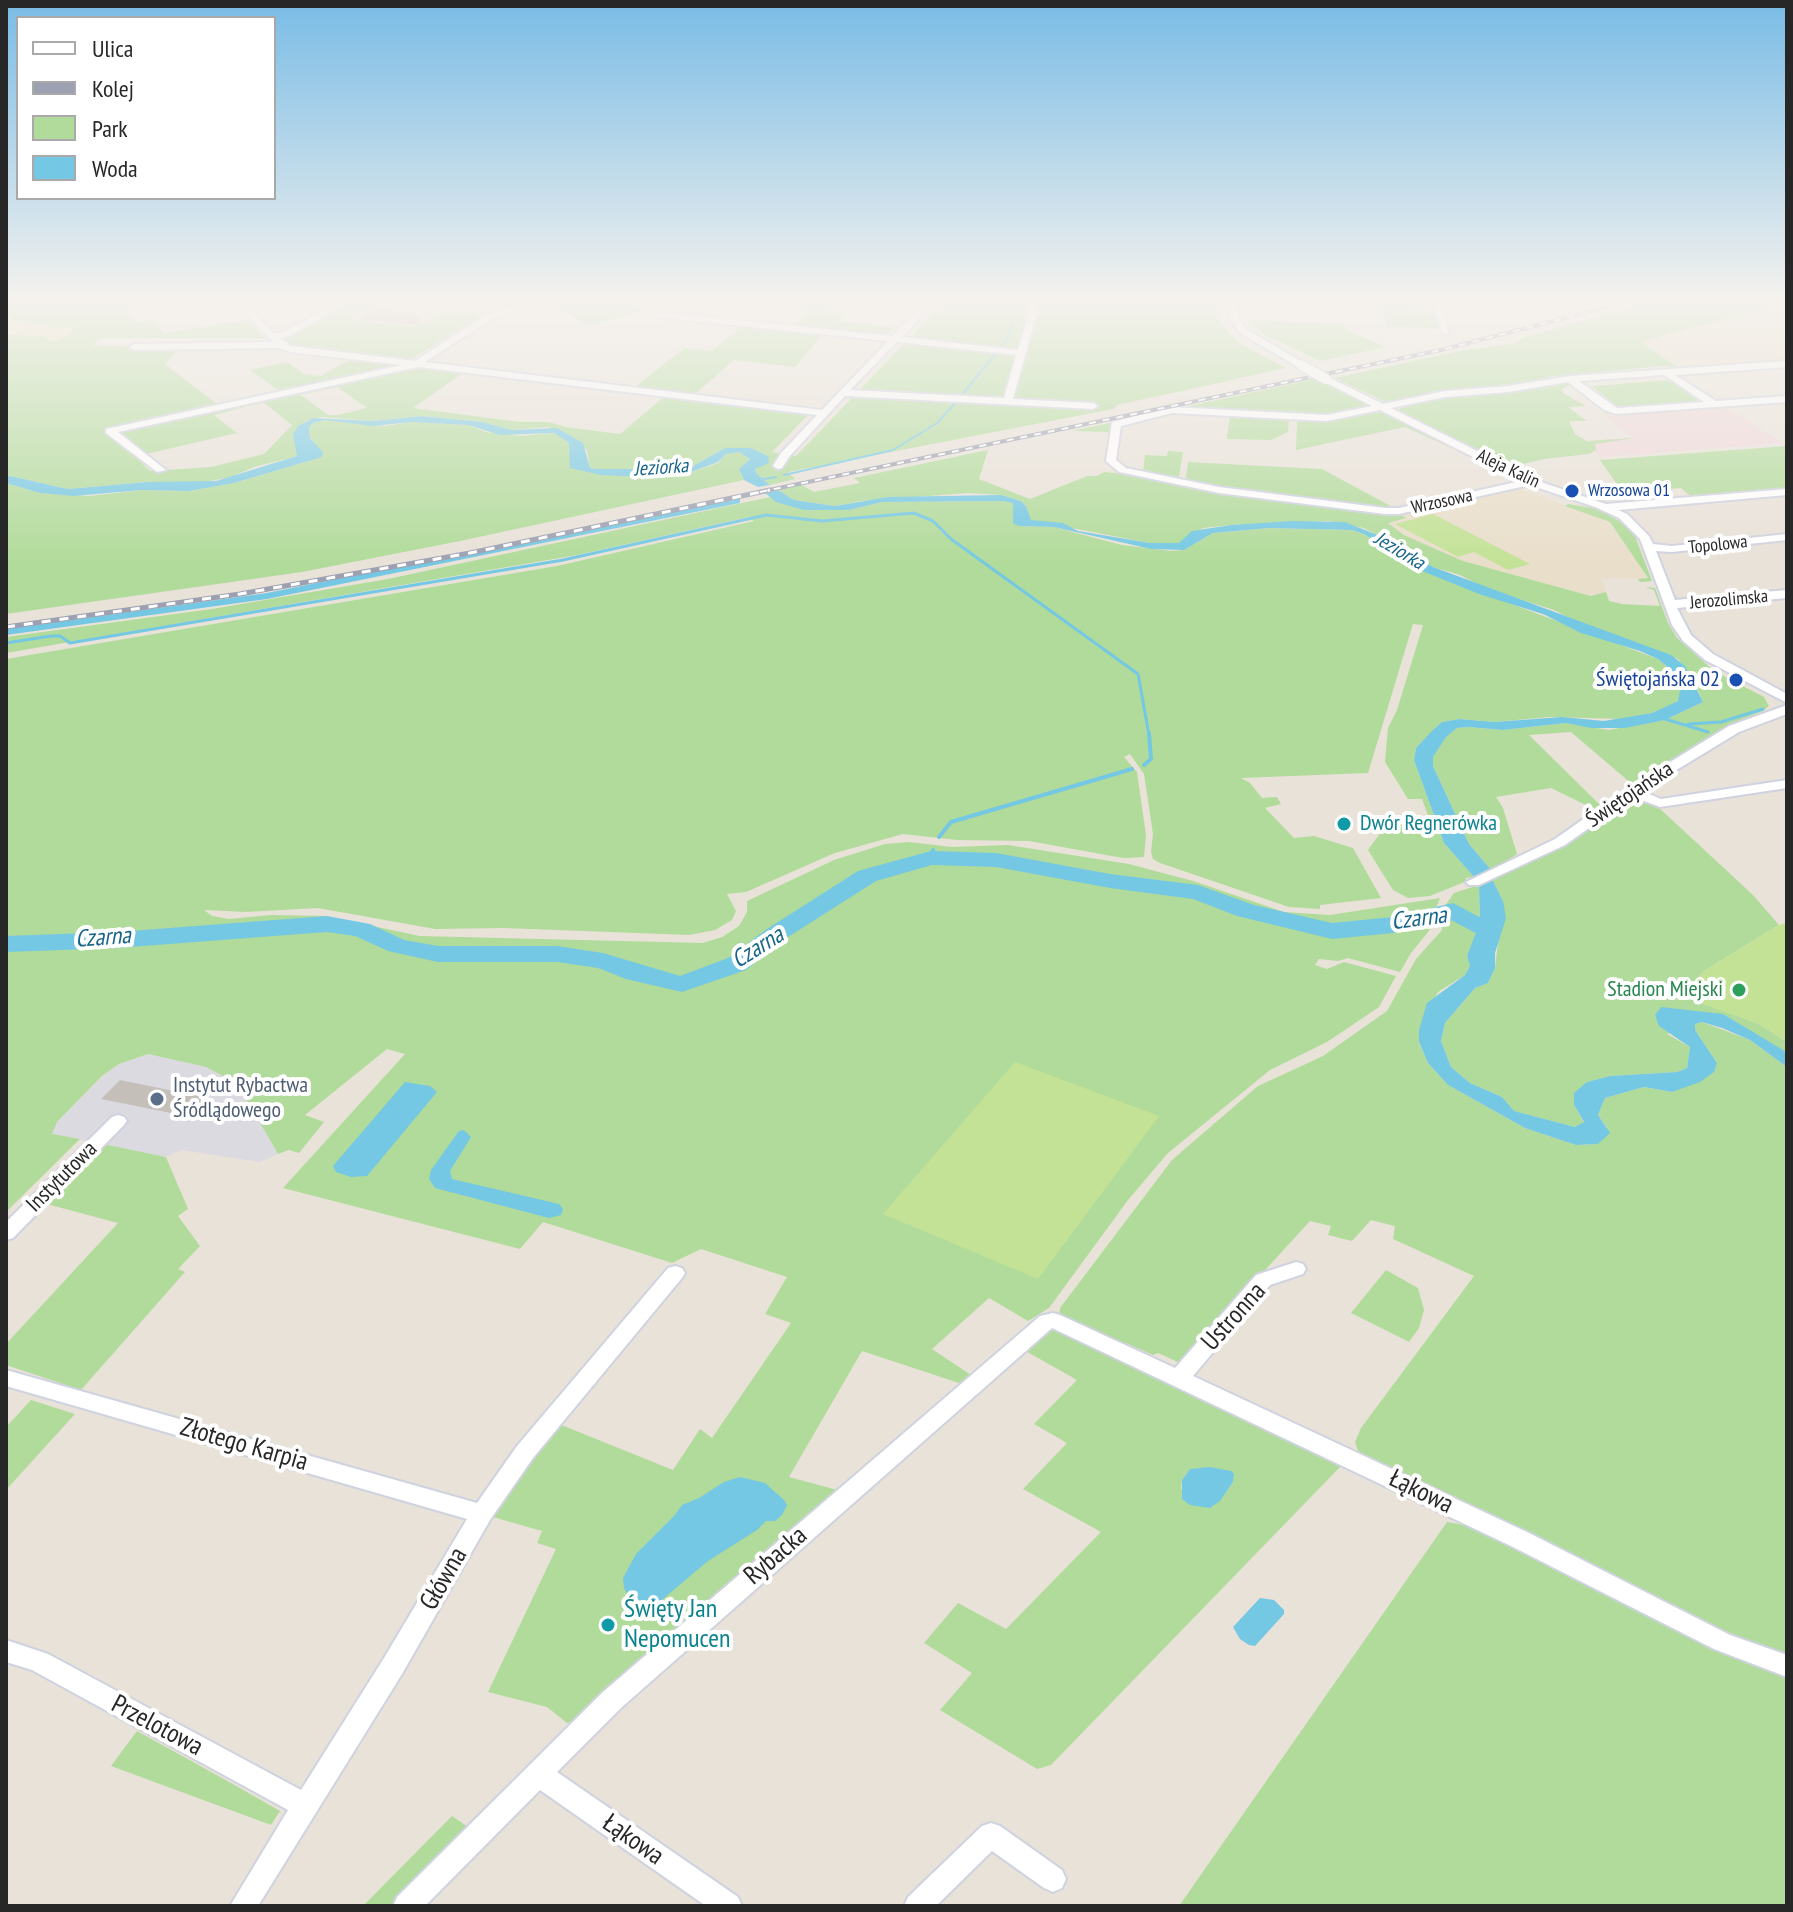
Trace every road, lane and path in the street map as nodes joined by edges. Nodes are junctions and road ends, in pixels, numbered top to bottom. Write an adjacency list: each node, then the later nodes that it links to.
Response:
1 (312, 387): 17 (street)
2 (605, 387): 15 (street)
3 (849, 387): 9 (street)
4 (1012, 387): 11 (street)
5 (1343, 387): 14 (street, Aleja Kalin, bridge)
6 (1501, 387): 14 (street)
7 (1580, 387): 12 (street)
8 (1688, 387): 12 (street)
9 (843, 393): 11 (street); 15 (street)
10 (1787, 399): 12 (street)
11 (1008, 401): 13 (street)
12 (1715, 405)
13 (1093, 406)
14 (1383, 407): 18 (street, Aleja Kalin); 18 (street, Wrzosowa)
15 (825, 413): 16 (street)
16 (778, 466)
17 (161, 470)
18 (1531, 482): 20 (street, Aleja Kalin)
19 (1787, 492): 20 (street)
20 (1607, 508): 22 (street, Aleja Kalin)
21 (1787, 537): 22 (street, Topolowa)
22 (1649, 547): 24 (street, Aleja Kalin)
23 (1787, 594): 24 (street, Jerozolimska)
24 (1670, 604): 25 (street, Aleja Kalin)
25 (1787, 699)
26 (1787, 709): 28 (street, Świętojańska)
27 (1787, 784): 28 (street)
28 (1631, 792): 29 (street, Świętojańska)
29 (1474, 882)
30 (118, 1121): 31 (street, Instytutowa)
31 (6, 1233)
32 (1296, 1269): 35 (street, Ustronna)
33 (675, 1273): 37 (street, Główna)
34 (1053, 1320): 35 (street, Łąkowa); 40 (street, Rybacka)
35 (1180, 1377): 39 (street, Łąkowa)
36 (6, 1378): 37 (street, Złotego Karpia)
37 (482, 1514): 41 (street, Główna)
38 (6, 1651): 41 (street, Przelotowa)
39 (1787, 1666)
40 (537, 1773): 44 (street, Rybacka); 45 (street, Łąkowa)
41 (305, 1806): 43 (street, Główna)
42 (1053, 1879): 46 (street)
43 (243, 1906)
44 (406, 1906)
45 (729, 1906)
46 (917, 1906)

